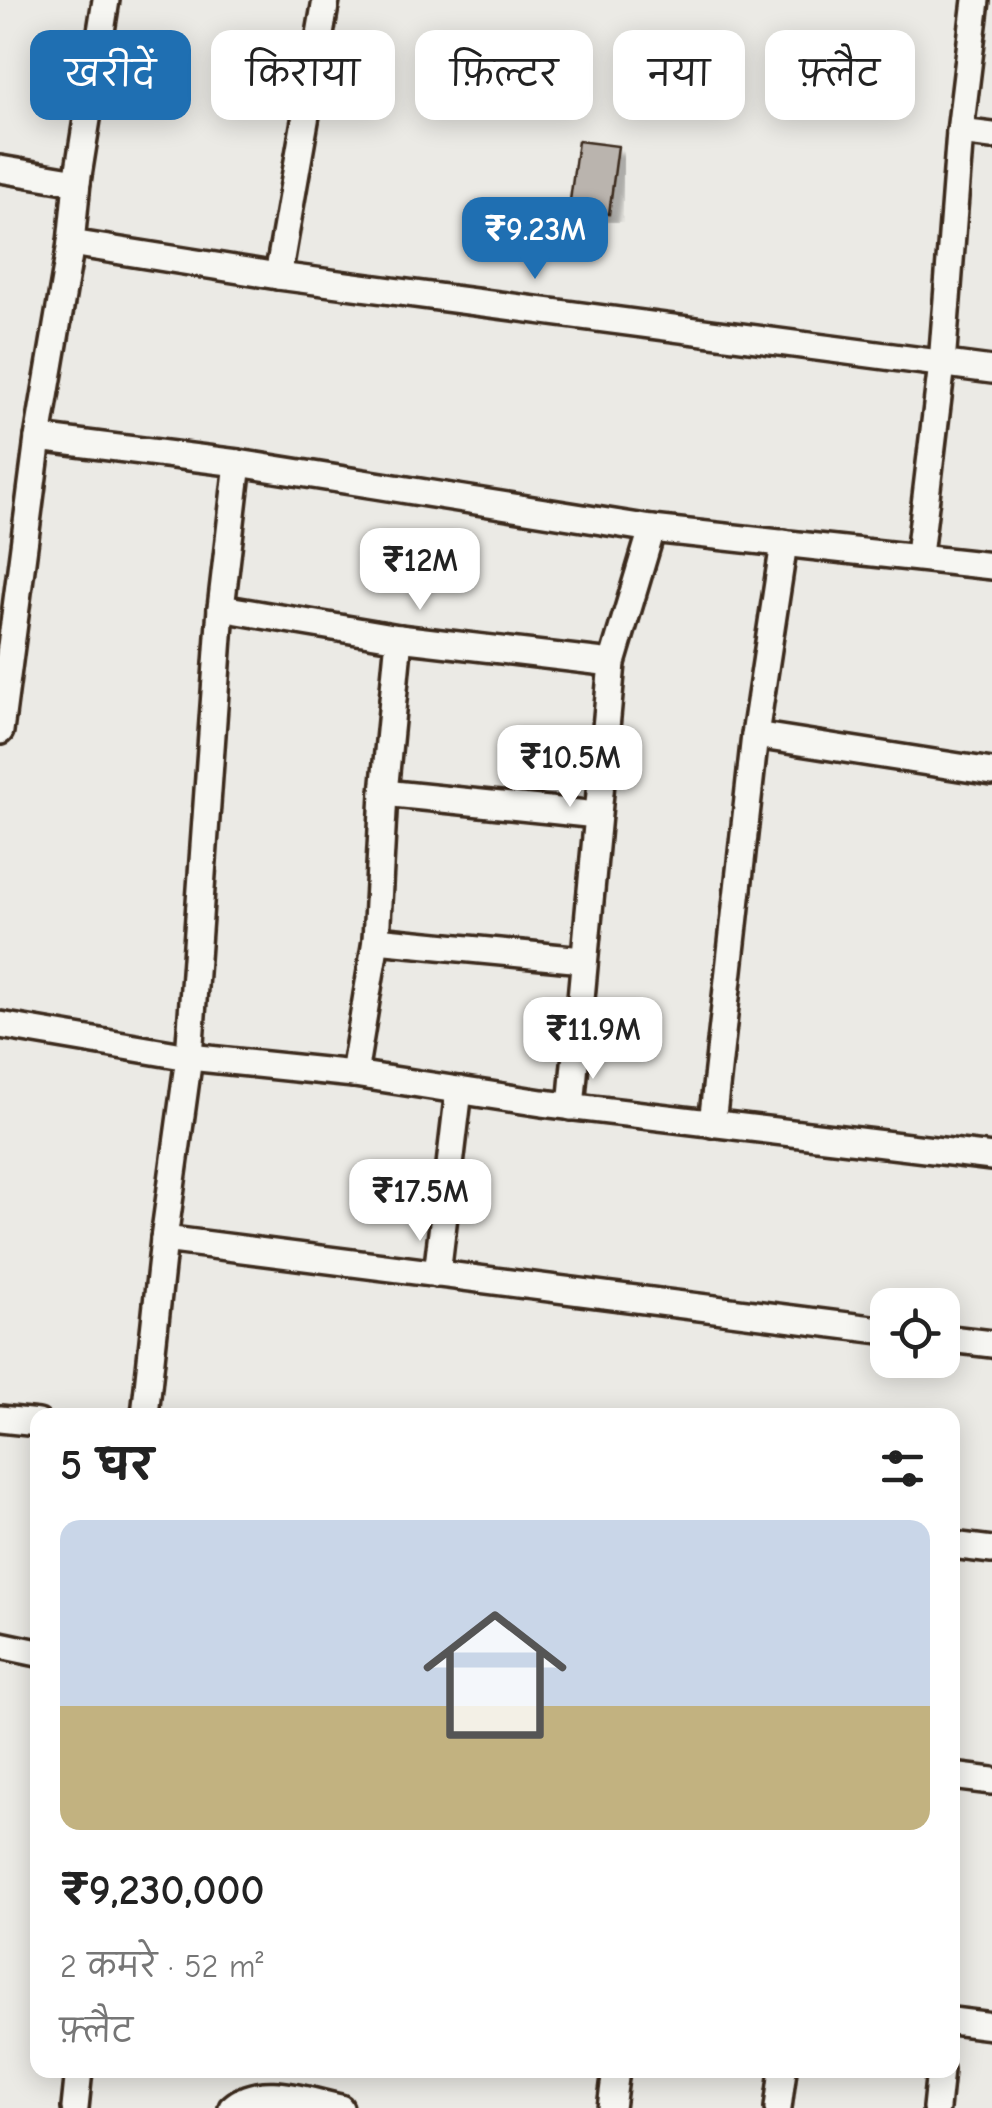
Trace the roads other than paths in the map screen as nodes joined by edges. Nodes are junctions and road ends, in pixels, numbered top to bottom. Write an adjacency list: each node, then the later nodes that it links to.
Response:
1 (106, 0): 7 (street)
2 (326, 0): 9 (street)
3 (976, 0): 4 (street)
4 (960, 132): 5 (street); 10 (street)
5 (992, 136)
6 (0, 169): 7 (street)
7 (77, 182): 8 (street)
8 (71, 244): 9 (street); 12 (street)
9 (278, 276): 10 (street)
10 (942, 364): 11 (street); 16 (street)
11 (992, 370)
12 (38, 438): 13 (street); 21 (street)
13 (238, 463): 14 (street); 18 (street)
14 (652, 529): 15 (street); 20 (street)
15 (784, 543): 16 (street); 22 (street)
16 (920, 555): 17 (street)
17 (992, 566)
18 (221, 608): 19 (street); 29 (street)
19 (399, 638): 20 (street); 24 (street)
20 (612, 663): 25 (street)
21 (0, 731)
22 (755, 735): 23 (street); 33 (street)
23 (992, 772)
24 (384, 793): 25 (street); 26 (street)
25 (597, 815): 27 (street)
26 (376, 940): 27 (street); 30 (street)
27 (583, 960): 32 (street)
28 (0, 1025): 29 (street)
29 (189, 1057): 30 (street); 35 (street)
30 (354, 1074): 31 (street)
31 (459, 1090): 32 (street); 36 (street)
32 (572, 1107): 33 (street)
33 (712, 1124): 34 (street)
34 (992, 1157)
35 (164, 1239): 36 (street); 40 (street)
36 (436, 1274): 37 (street)
37 (870, 1329)
38 (960, 1340): 39 (street)
39 (992, 1344)
40 (146, 1408)
41 (0, 1419): 42 (street)
42 (30, 1422)
43 (960, 1546): 44 (street)
44 (992, 1550)
45 (0, 1645): 46 (street)
46 (30, 1651)
47 (960, 1777): 48 (street)
48 (992, 1782)
49 (960, 2022): 50 (street)
50 (992, 2026)
51 (78, 2078): 55 (street)
52 (615, 2078): 58 (street)
53 (781, 2078): 59 (street)
54 (939, 2078): 60 (street)
55 (75, 2108)
56 (232, 2108): 57 (street)
57 (340, 2108)
58 (611, 2108)
59 (778, 2108)
60 (936, 2108)

